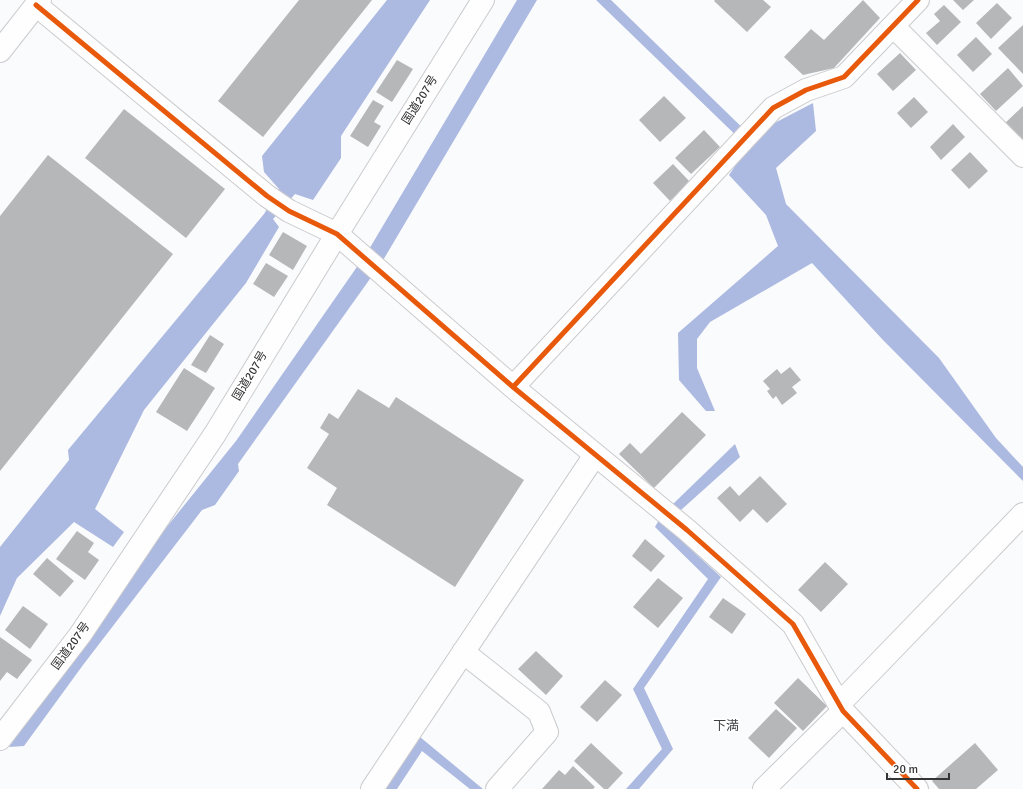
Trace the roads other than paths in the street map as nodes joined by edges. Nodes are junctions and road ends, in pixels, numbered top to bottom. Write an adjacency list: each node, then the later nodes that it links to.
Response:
1 (483, 0): 7 (main road, 国道207号)
2 (918, 0): 4 (main road)
3 (38, 3): 5 (main road); 7 (main road)
4 (893, 26): 6 (main road); 8 (main road)
5 (0, 51)
6 (1023, 156)
7 (336, 234): 8 (main road); 13 (main road, 国道207号)
8 (513, 387): 9 (main road)
9 (595, 455): 11 (main road); 12 (main road)
10 (1023, 514): 12 (main road)
11 (463, 652): 14 (main road); 15 (main road)
12 (840, 705): 16 (main road); 17 (main road)
13 (0, 739)
14 (372, 789)
15 (497, 789)
16 (764, 789)
17 (917, 789)

